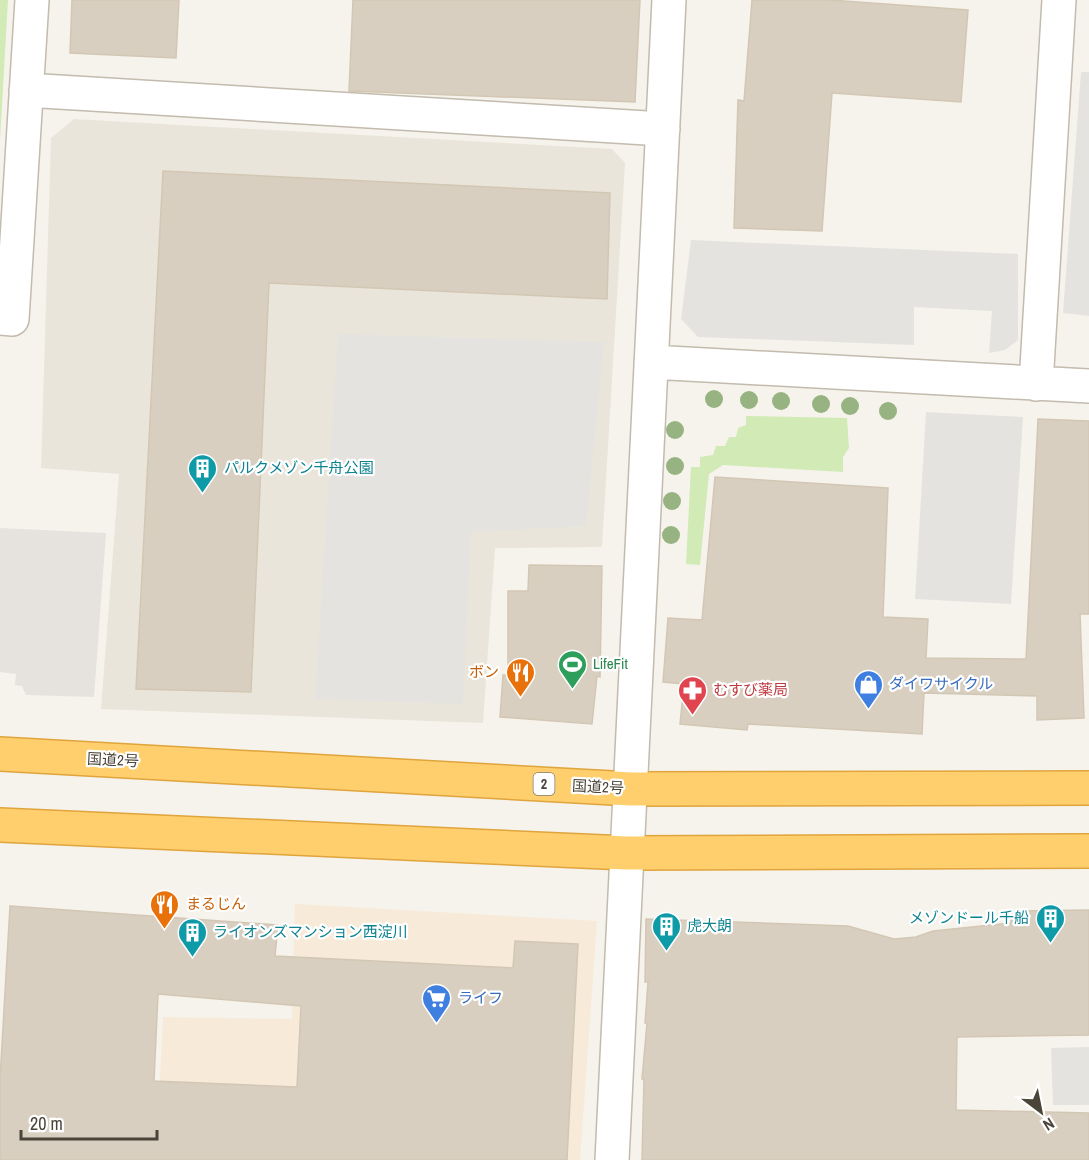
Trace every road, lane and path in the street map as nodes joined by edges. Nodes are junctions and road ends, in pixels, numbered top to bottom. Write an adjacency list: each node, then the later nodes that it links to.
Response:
1 (32, 0): 4 (street)
2 (669, 0): 5 (street)
3 (1059, 0): 8 (street)
4 (26, 90): 5 (street); 6 (street)
5 (663, 129): 7 (street)
6 (0, 318)
7 (651, 362): 8 (street); 12 (street)
8 (1036, 384): 9 (street)
9 (1089, 387)
10 (0, 754): 12 (highway, 国道2号 / 2)
11 (1089, 788): 12 (highway, 国道2号 / 2)
12 (631, 789): 15 (street)
13 (0, 825): 15 (highway)
14 (1089, 851): 15 (highway)
15 (627, 854): 16 (street)
16 (612, 1160)

